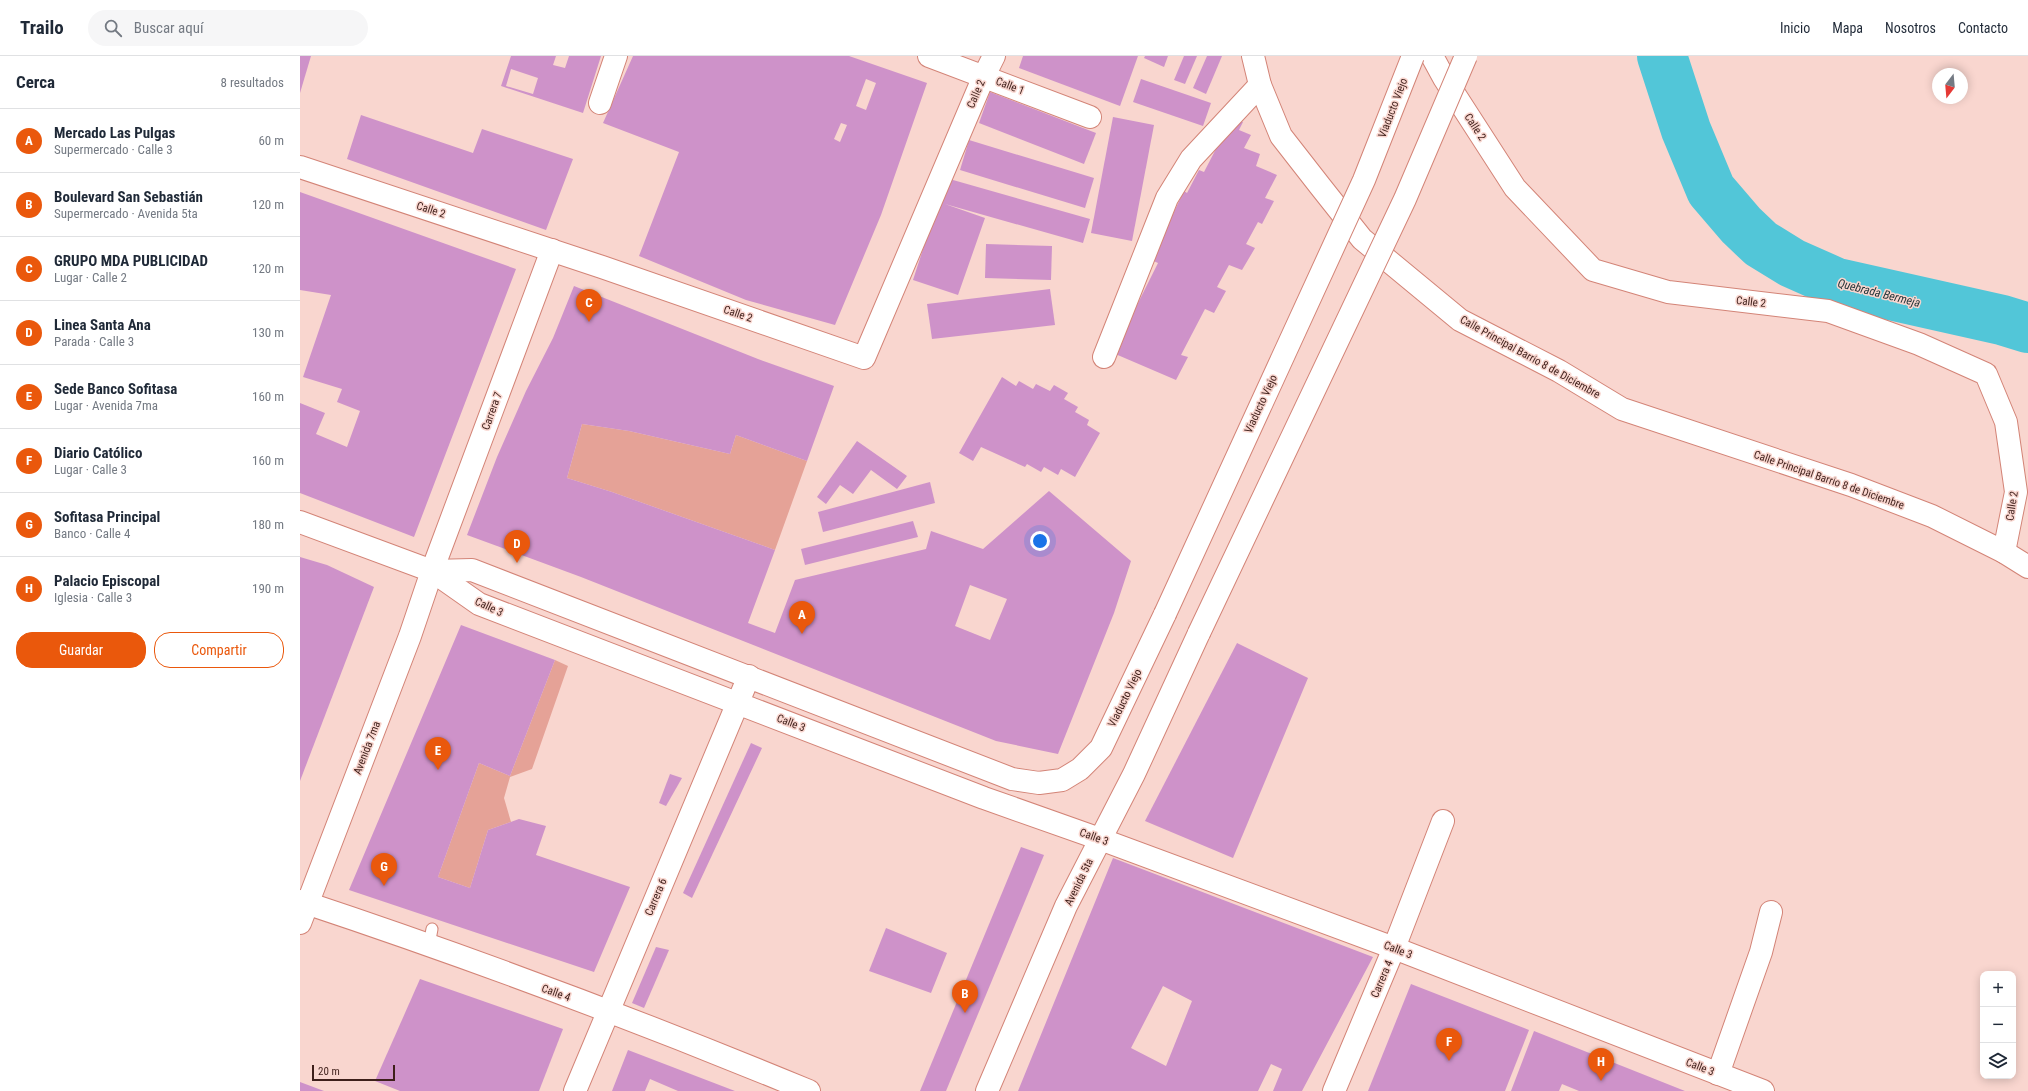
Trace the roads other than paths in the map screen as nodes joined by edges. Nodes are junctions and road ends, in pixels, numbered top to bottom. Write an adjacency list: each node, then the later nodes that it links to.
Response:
1 (616, 56): 10 (street)
2 (929, 56): 8 (street, Calle 1)
3 (994, 56): 8 (street, Calle 2)
4 (1253, 56): 9 (street, Calle Principal Barrio 8 de Diciembre)
5 (1413, 56): 21 (street, Viaducto Viejo, bridge)
6 (1432, 56): 16 (street, Calle 2)
7 (1466, 56): 23 (street, Avenida 5ta, bridge)
8 (984, 76): 11 (street, Calle 1); 13 (street, Calle 2)
9 (1260, 85): 14 (street); 16 (street, Calle Principal Barrio 8 de Diciembre)
10 (600, 103)
11 (1090, 116)
12 (300, 167): 13 (street, Calle 2)
13 (552, 250): 18 (street, Carrera 7)
14 (1104, 357)
15 (300, 522): 18 (street, Calle 3)
16 (2004, 552): 17 (street, Calle Principal Barrio 8 de Diciembre)
17 (2028, 567)
18 (432, 571): 19 (street, Calle 3); 20 (street, Calle 3); 24 (street, Avenida 7ma)
19 (749, 676): 20 (street, Carrera 6); 21 (street, Calle 3)
20 (738, 703): 23 (street, Calle 3); 27 (street, Carrera 6)
21 (1101, 748)
22 (1444, 821): 26 (street, Carrera 4)
23 (1100, 839): 26 (street, Calle 3); 31 (street, Avenida 5ta)
24 (303, 910): 27 (street, Calle 4)
25 (1771, 912): 28 (street)
26 (1394, 948): 28 (street, Calle 3); 32 (street, Carrera 4)
27 (607, 1012): 29 (street, Carrera 6); 30 (street, Calle 4)
28 (1718, 1074): 33 (street, Calle 3)
29 (575, 1091)
30 (809, 1091)
31 (986, 1091)
32 (1334, 1091)
33 (1763, 1091)

